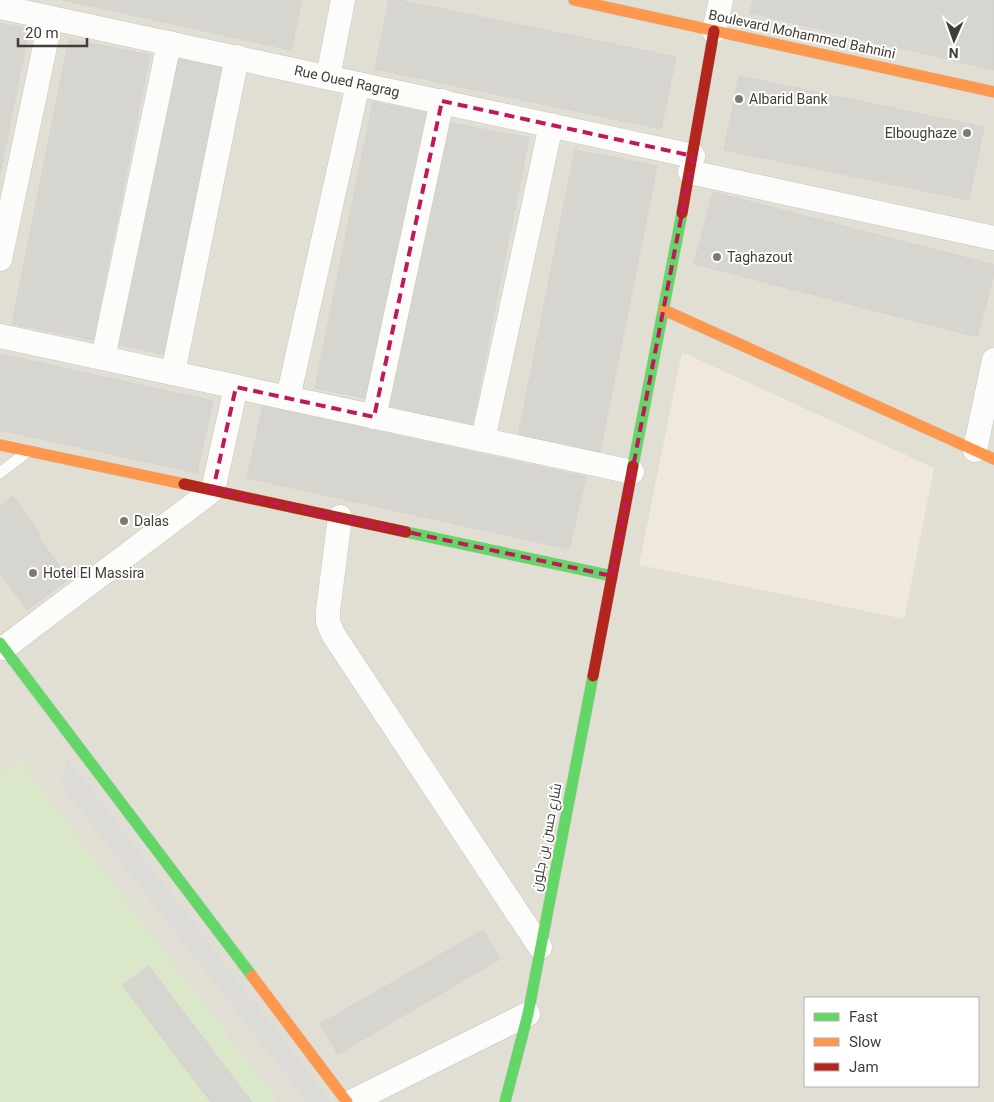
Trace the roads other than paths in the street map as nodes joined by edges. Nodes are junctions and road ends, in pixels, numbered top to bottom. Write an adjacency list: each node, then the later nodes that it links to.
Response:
1 (343, 0): 9 (street)
2 (574, 0): 6 (street, Boulevard Mohammed Bahnini)
3 (721, 0): 6 (street)
4 (0, 7): 5 (street, Rue Oued Ragrag)
5 (52, 18): 7 (street, Rue Oued Ragrag); 16 (street)
6 (714, 31): 11 (street, Boulevard Mohammed Bahnini); 14 (street, شارع حسن بن جلون)
7 (169, 43): 8 (street, Rue Oued Ragrag); 19 (street)
8 (237, 57): 9 (street, Rue Oued Ragrag); 21 (street)
9 (328, 77): 10 (street, Rue Oued Ragrag)
10 (358, 84): 12 (street, Rue Oued Ragrag); 23 (street)
11 (994, 92)
12 (442, 102): 13 (street, Rue Oued Ragrag); 24 (street)
13 (551, 125): 14 (street, Rue Oued Ragrag); 25 (street)
14 (692, 164): 15 (street, Rue Oued Ragrag); 17 (street, شارع حسن بن جلون)
15 (994, 238)
16 (0, 259)
17 (664, 310): 28 (street); 29 (street, شارع حسن بن جلون)
18 (0, 336): 19 (street)
19 (103, 358): 21 (street)
20 (994, 360): 28 (street)
21 (173, 373): 22 (street)
22 (236, 387): 23 (street); 31 (street)
23 (288, 398): 24 (street)
24 (374, 416): 25 (street)
25 (483, 440): 29 (street)
26 (0, 445): 27 (street)
27 (28, 451): 30 (lane); 31 (street)
28 (984, 454)
29 (632, 472): 33 (street, شارع حسن بن جلون)
30 (0, 473)
31 (213, 490): 32 (street); 34 (street)
32 (340, 517): 33 (street); 37 (street)
33 (612, 576): 37 (street, شارع حسن بن جلون)
34 (2, 645): 35 (street)
35 (19, 668): 36 (street); 39 (street)
36 (6, 677)
37 (540, 947): 38 (street, شارع حسن بن جلون)
38 (528, 1014): 40 (street); 41 (street, شارع حسن بن جلون)
39 (347, 1102)
40 (351, 1102)
41 (504, 1102)

